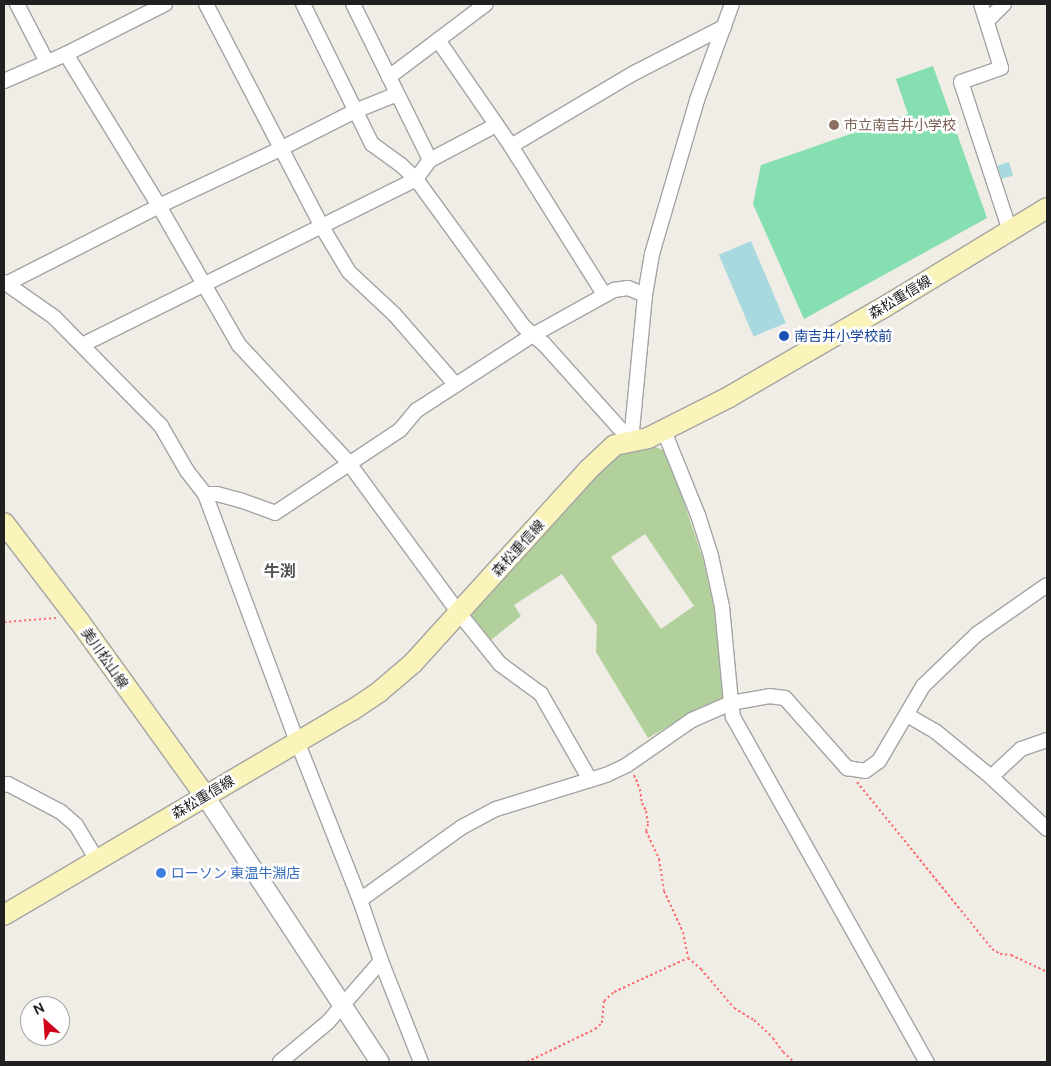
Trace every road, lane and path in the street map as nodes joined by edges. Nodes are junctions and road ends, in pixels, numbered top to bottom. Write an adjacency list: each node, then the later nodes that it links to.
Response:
1 (164, 4): 13 (street)
2 (206, 4): 21 (street)
3 (303, 4): 18 (street)
4 (353, 4): 15 (street)
5 (486, 4): 12 (street)
6 (732, 4): 11 (street)
7 (981, 4): 10 (street)
8 (1004, 4): 10 (street)
9 (20, 5): 14 (street)
10 (988, 20): 27 (street)
11 (724, 27): 20 (street); 31 (street)
12 (438, 40): 15 (street); 19 (street)
13 (66, 54): 14 (street); 24 (street)
14 (47, 62): 16 (street)
15 (389, 77): 17 (street)
16 (4, 81)
17 (397, 94): 18 (street); 22 (street)
18 (355, 111): 21 (street); 23 (street)
19 (496, 124): 20 (street); 22 (street)
20 (511, 146): 30 (street)
21 (282, 148): 24 (street); 26 (street)
22 (430, 160): 23 (street)
23 (416, 179): 26 (street); 32 (street)
24 (158, 206): 28 (street); 29 (street)
25 (1047, 208): 27 (main road, 森松重信線)
26 (322, 227): 29 (street); 34 (street)
27 (1010, 231): 35 (main road, 森松重信線)
28 (5, 283): 33 (street)
29 (203, 286): 33 (street); 37 (street)
30 (604, 294): 31 (street); 32 (street)
31 (645, 295): 36 (street)
32 (533, 335): 34 (street); 36 (street)
33 (82, 345): 38 (street)
34 (456, 385): 37 (street)
35 (664, 431): 36 (main road, 森松重信線); 44 (street)
36 (631, 441): 41 (main road, 森松重信線)
37 (348, 462): 38 (street); 41 (street)
38 (204, 494): 47 (street)
39 (4, 523): 42 (main road, 美川松山線)
40 (1047, 585): 45 (street)
41 (459, 614): 47 (main road, 森松重信線); 51 (street)
42 (74, 615): 43 (path); 53 (main road, 美川松山線)
43 (4, 622)
44 (731, 704): 48 (street); 49 (street); 67 (street)
45 (907, 715): 49 (street); 50 (street)
46 (1047, 740): 50 (street)
47 (297, 741): 53 (main road, 森松重信線); 56 (street)
48 (627, 765): 51 (street); 58 (path)
49 (847, 768): 60 (path)
50 (990, 777): 54 (street)
51 (590, 780): 56 (street)
52 (4, 785): 55 (street)
53 (205, 796): 55 (main road, 森松重信線); 61 (street)
54 (1047, 829)
55 (96, 860): 57 (main road, 森松重信線)
56 (360, 900): 59 (street)
57 (4, 915)
58 (688, 958): 65 (path); 66 (path)
59 (381, 962): 61 (street); 64 (street)
60 (1047, 972)
61 (342, 1004): 62 (street); 63 (street)
62 (280, 1062)
63 (380, 1062)
64 (421, 1062)
65 (527, 1062)
66 (794, 1062)
67 (927, 1062)

